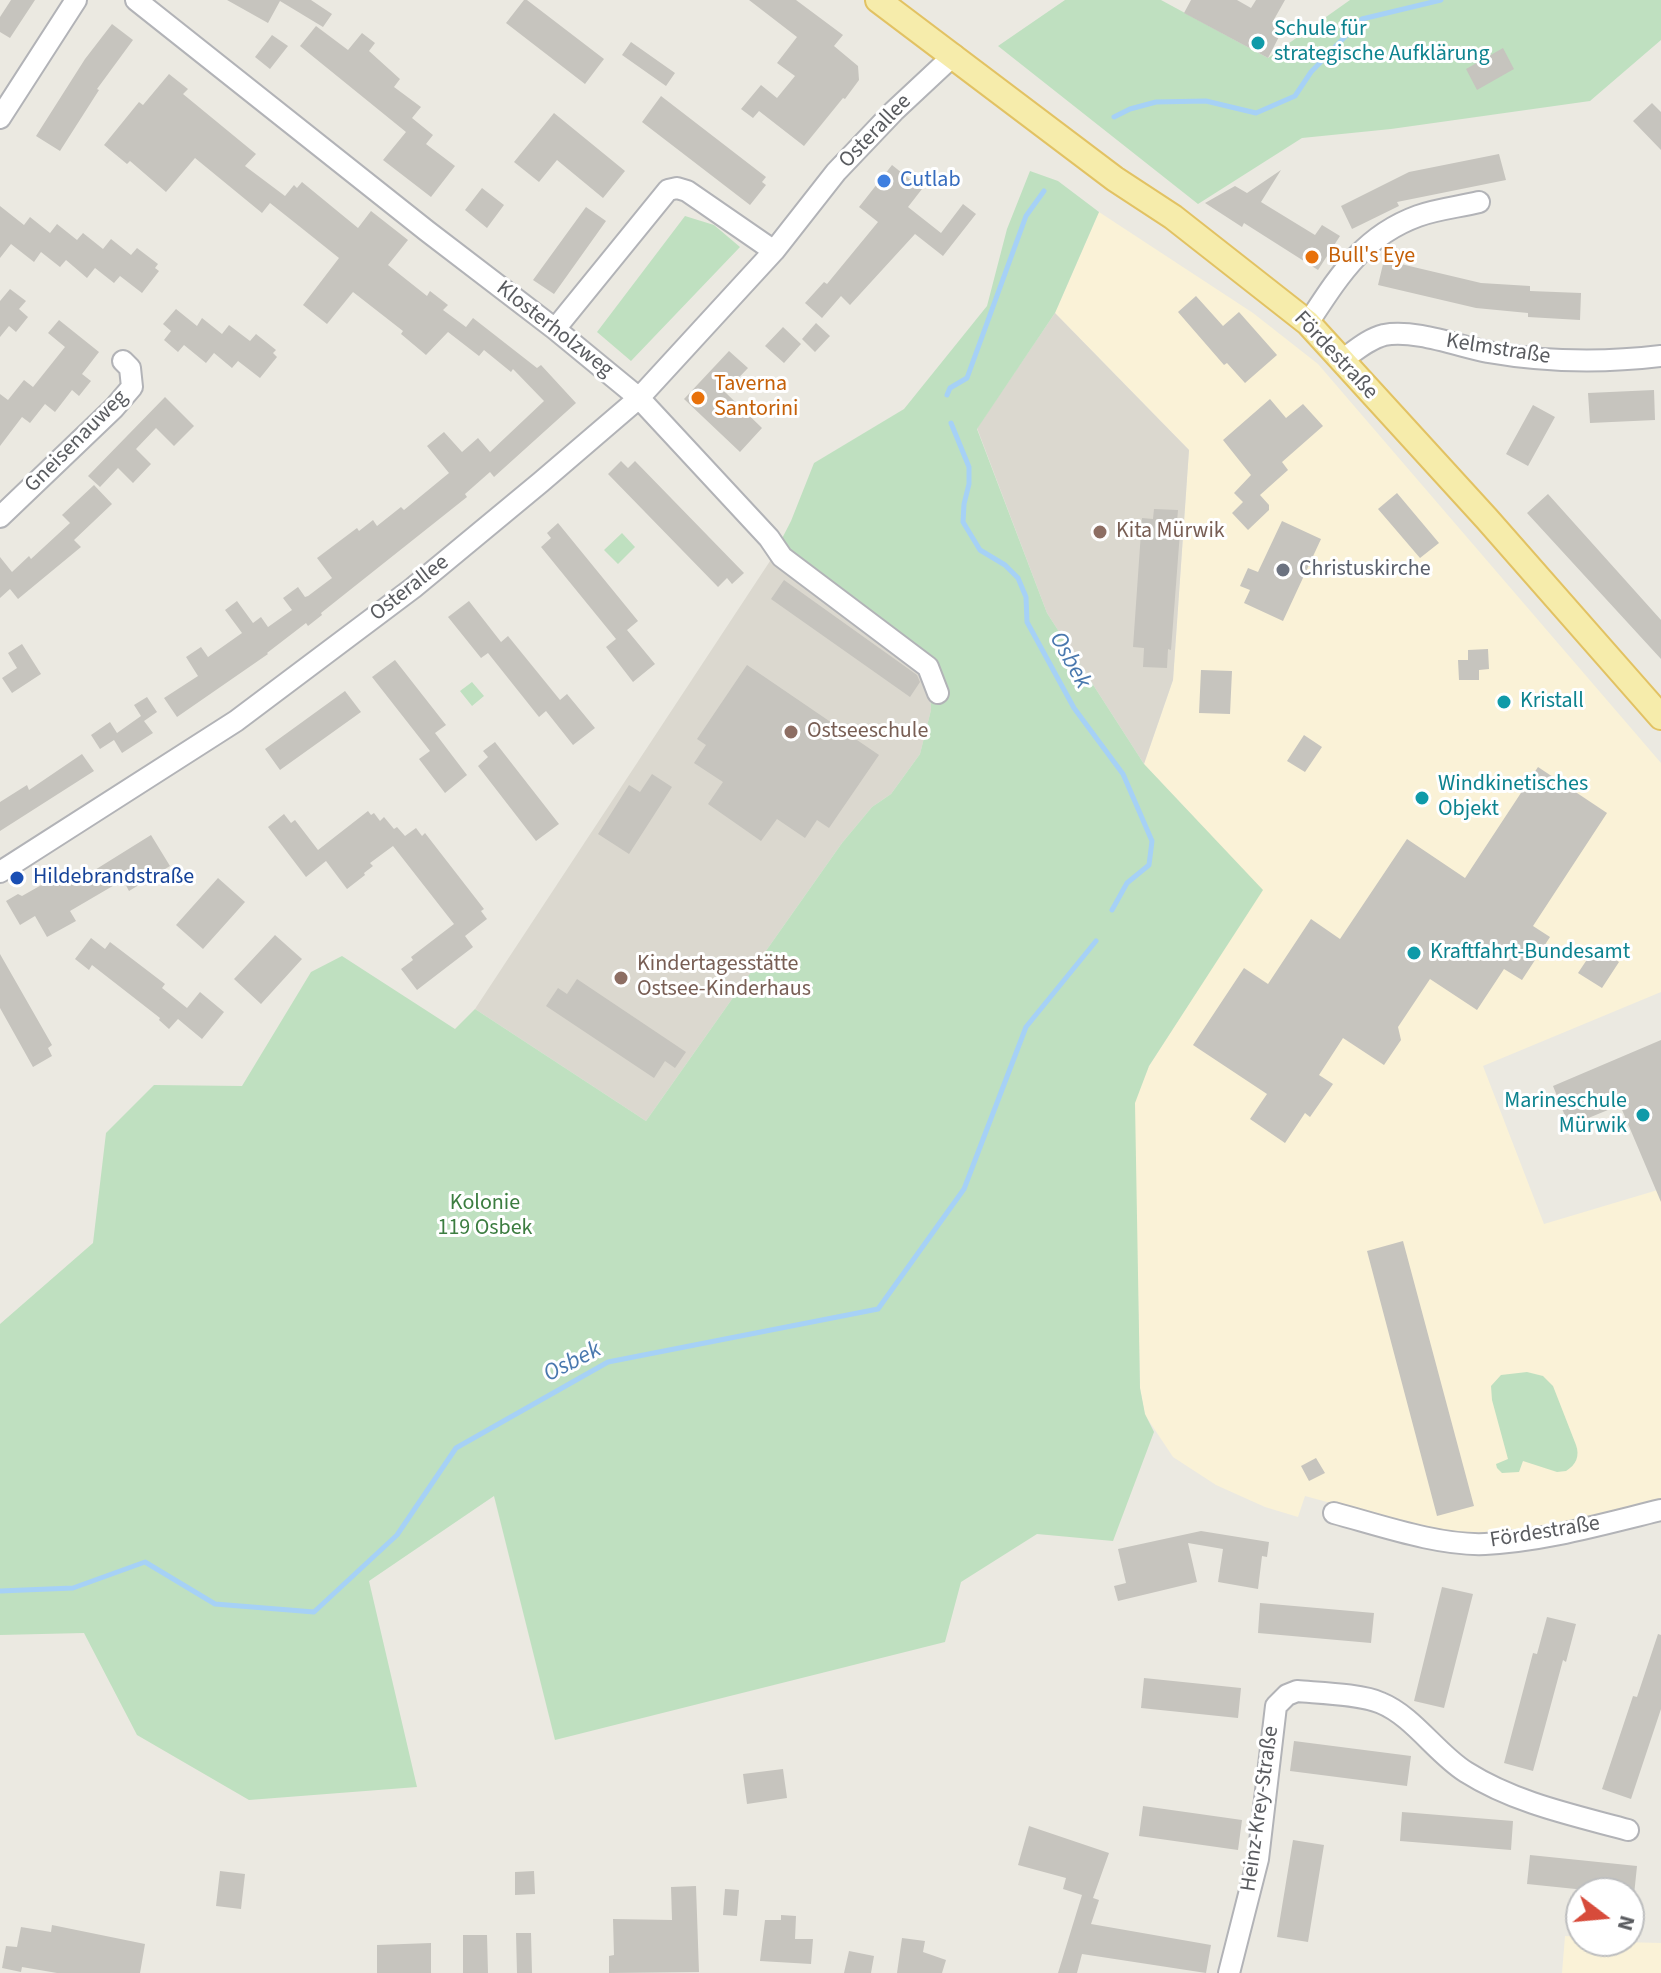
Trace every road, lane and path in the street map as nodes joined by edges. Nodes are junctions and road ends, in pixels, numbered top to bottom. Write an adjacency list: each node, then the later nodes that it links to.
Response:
1 (76, 0): 5 (street)
2 (136, 0): 9 (street, Klosterholzweg)
3 (878, 0): 4 (main road, Fördestraße)
4 (954, 55): 7 (street, Osterallee); 8 (main road, Fördestraße)
5 (0, 118)
6 (1479, 202): 8 (street)
7 (774, 251): 9 (street); 13 (street, Osterallee)
8 (1308, 323): 11 (main road, Fördestraße)
9 (555, 329): 13 (street, Klosterholzweg)
10 (1661, 356): 11 (street, Kelmstraße)
11 (1342, 360): 16 (main road, Fördestraße)
12 (123, 361): 14 (street, Gneisenauweg)
13 (639, 398): 15 (street, Klosterholzweg); 17 (street, Osterallee)
14 (0, 517)
15 (938, 693)
16 (1661, 717)
17 (0, 872)
18 (1661, 1510): 19 (street, Fördestraße)
19 (1334, 1513)
20 (1628, 1830): 21 (street, Heinz-Krey-Straße)
21 (1229, 1973)

